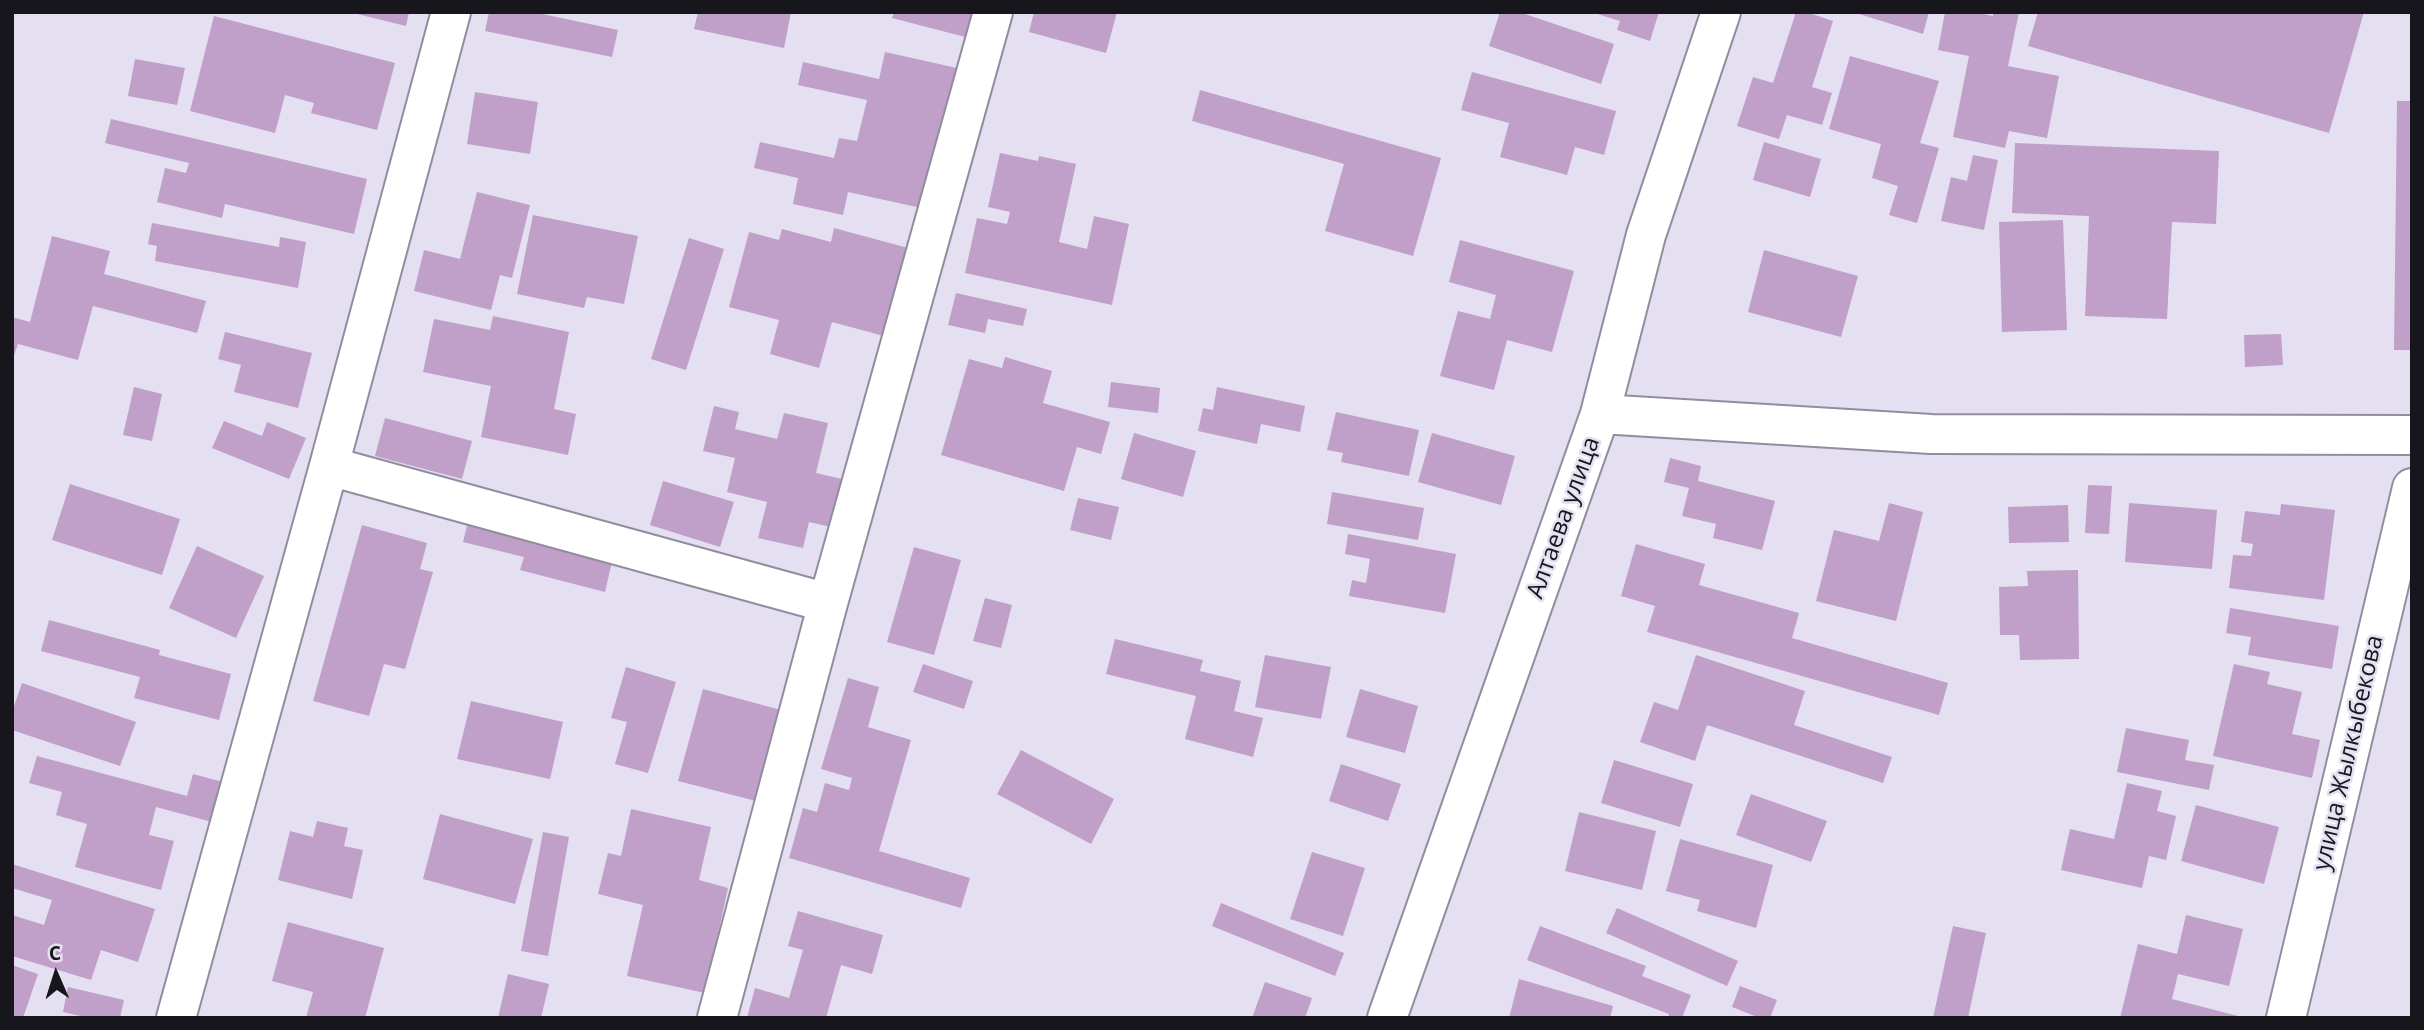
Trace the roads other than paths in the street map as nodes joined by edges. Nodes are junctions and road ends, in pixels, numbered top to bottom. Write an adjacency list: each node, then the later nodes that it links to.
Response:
1 (451, 12): 6 (street)
2 (993, 12): 8 (street)
3 (1721, 12): 4 (street, Алтаева улица)
4 (1601, 414): 5 (street); 11 (street, Алтаева улица)
5 (2412, 435)
6 (329, 466): 8 (street); 9 (street)
7 (2412, 488): 12 (street, улица Жылкыбекова)
8 (828, 603): 10 (street)
9 (176, 1018)
10 (717, 1018)
11 (1387, 1018)
12 (2286, 1018)

